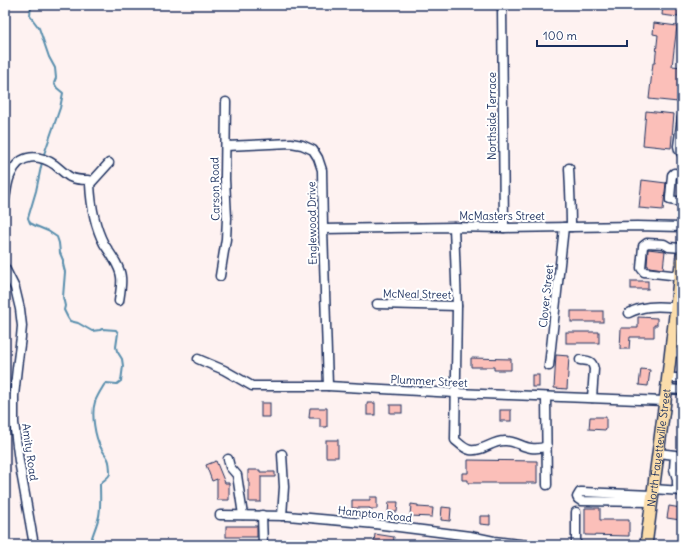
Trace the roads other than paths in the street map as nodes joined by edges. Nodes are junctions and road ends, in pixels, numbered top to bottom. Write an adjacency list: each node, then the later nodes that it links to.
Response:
1 (502, 5): 15 (street, Northside Terrace)
2 (226, 102): 4 (street, Carson Road)
3 (682, 118): 5 (street)
4 (226, 146): 16 (street, Englewood Drive); 20 (street, Carson Road)
5 (682, 154)
6 (109, 163): 9 (street)
7 (569, 168): 13 (street, Clover Street)
8 (682, 174): 11 (street)
9 (90, 184): 10 (street); 23 (street)
10 (5, 198)
11 (682, 202)
12 (454, 227): 15 (street, McMasters Street); 16 (street, McMasters Street); 26 (street)
13 (567, 227): 14 (street, McMasters Street); 15 (street, McMasters Street); 32 (street, Clover Street)
14 (682, 227)
15 (504, 228)
16 (323, 229): 35 (street, Englewood Drive)
17 (682, 248): 21 (street)
18 (682, 257): 21 (main road, North Fayetteville Street)
19 (5, 268): 55 (street, Amity Road)
20 (220, 276)
21 (680, 276): 22 (main road, North Fayetteville Street)
22 (680, 293): 25 (main road, North Fayetteville Street)
23 (119, 301)
24 (376, 304): 26 (street, McNeal Street)
25 (679, 305): 27 (street); 28 (main road, North Fayetteville Street)
26 (457, 306): 38 (street)
27 (629, 313)
28 (678, 324): 29 (main road, North Fayetteville Street)
29 (676, 353): 33 (main road, North Fayetteville Street)
30 (198, 359): 35 (street, Plummer Street)
31 (580, 360): 40 (street)
32 (549, 366)
33 (668, 378): 34 (street); 36 (main road, North Fayetteville Street)
34 (682, 378)
35 (328, 386): 38 (street, Plummer Street)
36 (667, 389): 37 (street); 41 (main road, North Fayetteville Street)
37 (682, 390)
38 (455, 393): 39 (street, Plummer Street); 42 (street)
39 (546, 396): 40 (street, Plummer Street); 42 (street)
40 (592, 398): 41 (street, Plummer Street)
41 (665, 401): 43 (main road, North Fayetteville Street)
42 (547, 446): 46 (street)
43 (658, 453): 47 (street); 48 (main road, North Fayetteville Street)
44 (282, 454): 53 (street)
45 (228, 459): 50 (street)
46 (547, 484)
47 (681, 491): 48 (street)
48 (652, 495): 48 (street); 60 (main road, North Fayetteville Street)
49 (576, 512): 59 (street)
50 (243, 514): 51 (street, Hampton Road); 52 (street, Hampton Road)
51 (220, 515)
52 (262, 515): 53 (street, Hampton Road); 56 (street)
53 (282, 516): 54 (street, Hampton Road)
54 (470, 536): 57 (street); 58 (street, Hampton Road)
55 (34, 545)
56 (263, 545)
57 (468, 545)
58 (527, 545)
59 (576, 545)
60 (646, 545)

